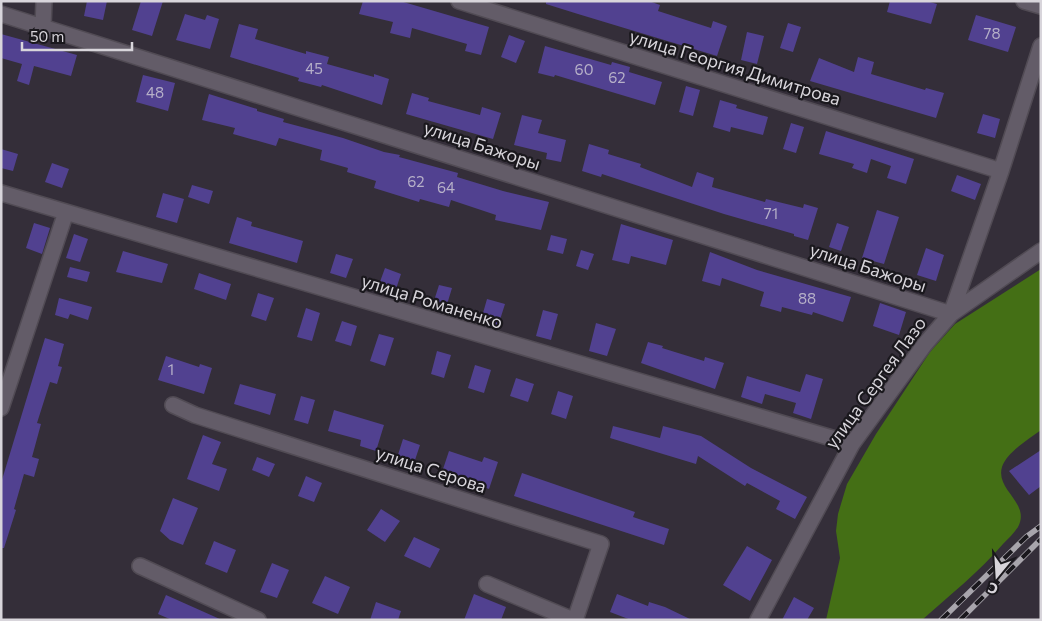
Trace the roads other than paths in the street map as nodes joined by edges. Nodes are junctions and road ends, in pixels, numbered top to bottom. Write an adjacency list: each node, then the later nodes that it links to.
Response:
1 (44, 1): 6 (street)
2 (458, 1): 8 (street, улица Георгия Димитрова)
3 (1024, 1): 4 (street)
4 (1041, 6)
5 (1, 14): 6 (street, улица Бажоры)
6 (43, 27): 12 (street, улица Бажоры)
7 (1041, 46): 8 (street, улица Сергея Лазо)
8 (1001, 171): 12 (street, улица Сергея Лазо)
9 (1, 193): 10 (street, улица Романенко)
10 (66, 212): 13 (street); 15 (street, улица Романенко)
11 (1041, 251): 12 (street)
12 (951, 314): 15 (street, улица Сергея Лазо)
13 (3, 398)
14 (173, 405): 19 (street, улица Серова)
15 (852, 444): 20 (street, улица Сергея Лазо)
16 (140, 566): 18 (street)
17 (487, 584): 19 (street)
18 (258, 620)
19 (574, 620)
20 (758, 620)

